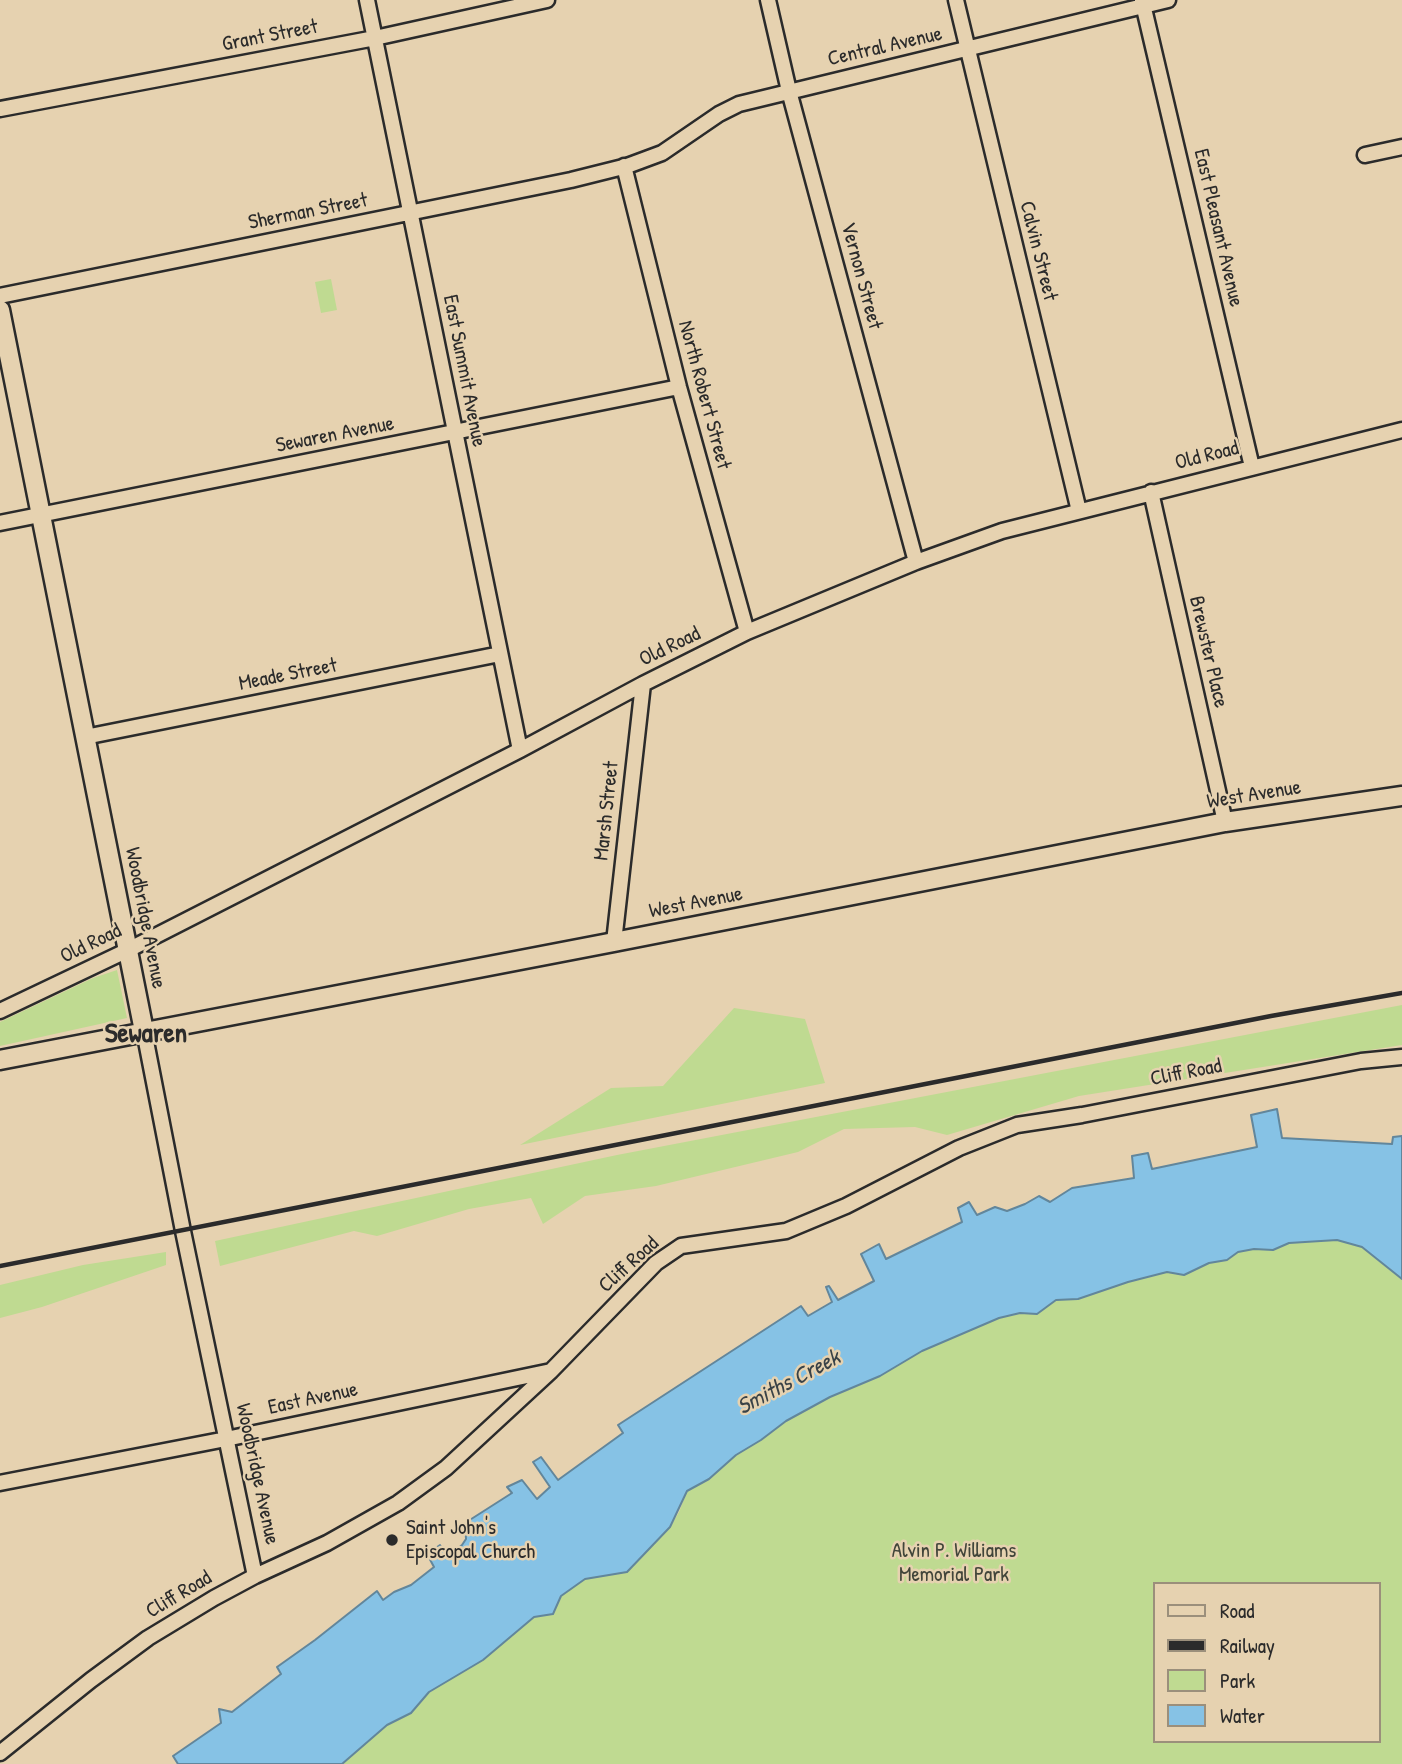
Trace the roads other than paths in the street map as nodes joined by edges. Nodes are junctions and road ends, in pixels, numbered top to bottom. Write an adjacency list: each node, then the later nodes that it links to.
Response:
1 (367, 0): 7 (street, East Summit Avenue)
2 (547, 0): 7 (street, Grant Street)
3 (768, 0): 9 (street, Vernon Street)
4 (956, 0): 8 (street, Calvin Street)
5 (1168, 0): 6 (street, Central Avenue)
6 (1143, 3): 8 (street, Central Avenue); 20 (street, East Pleasant Avenue)
7 (375, 38): 10 (street, Grant Street); 14 (street, East Summit Avenue)
8 (967, 49): 9 (street, Central Avenue); 22 (street, Calvin Street)
9 (789, 91): 13 (street, Central Avenue); 25 (street, Vernon Street)
10 (0, 109)
11 (1402, 147): 12 (street)
12 (1365, 155)
13 (625, 166): 14 (street, Sherman Street); 17 (street, North Robert Street)
14 (410, 213): 15 (street, Sherman Street); 19 (street, East Summit Avenue)
15 (0, 296)
16 (0, 310): 23 (street, Woodbridge Avenue)
17 (679, 387): 19 (street, Sewaren Avenue); 26 (street, North Robert Street)
18 (1402, 430): 20 (street, Old Road)
19 (455, 432): 23 (street, Sewaren Avenue); 27 (street, East Summit Avenue)
20 (1252, 467): 21 (street, Old Road)
21 (1151, 492): 22 (street, Old Road); 32 (street, Brewster Place)
22 (1079, 511): 25 (street, Old Road)
23 (41, 515): 24 (street, Sewaren Avenue); 29 (street, Woodbridge Avenue)
24 (0, 523)
25 (916, 562): 26 (street, Old Road)
26 (747, 632): 28 (street, Old Road)
27 (500, 654): 29 (street, Meade Street); 30 (street, East Summit Avenue)
28 (643, 684): 30 (street, Old Road); 33 (street, Marsh Street)
29 (85, 737): 34 (street, Woodbridge Avenue)
30 (520, 750): 34 (street, Old Road)
31 (1402, 796): 32 (street, West Avenue)
32 (1225, 822): 33 (street, West Avenue)
33 (614, 942): 36 (street, West Avenue)
34 (128, 950): 35 (street, Old Road); 36 (street, Woodbridge Avenue)
35 (0, 1011)
36 (145, 1031): 38 (street, West Avenue); 40 (street, Woodbridge Avenue)
37 (1402, 1057): 39 (street, Cliff Road)
38 (0, 1059)
39 (551, 1371): 40 (street, East Avenue); 42 (street, Cliff Road)
40 (226, 1438): 41 (street, East Avenue); 42 (street, Woodbridge Avenue)
41 (0, 1483)
42 (255, 1576): 43 (street, Cliff Road)
43 (0, 1753)

